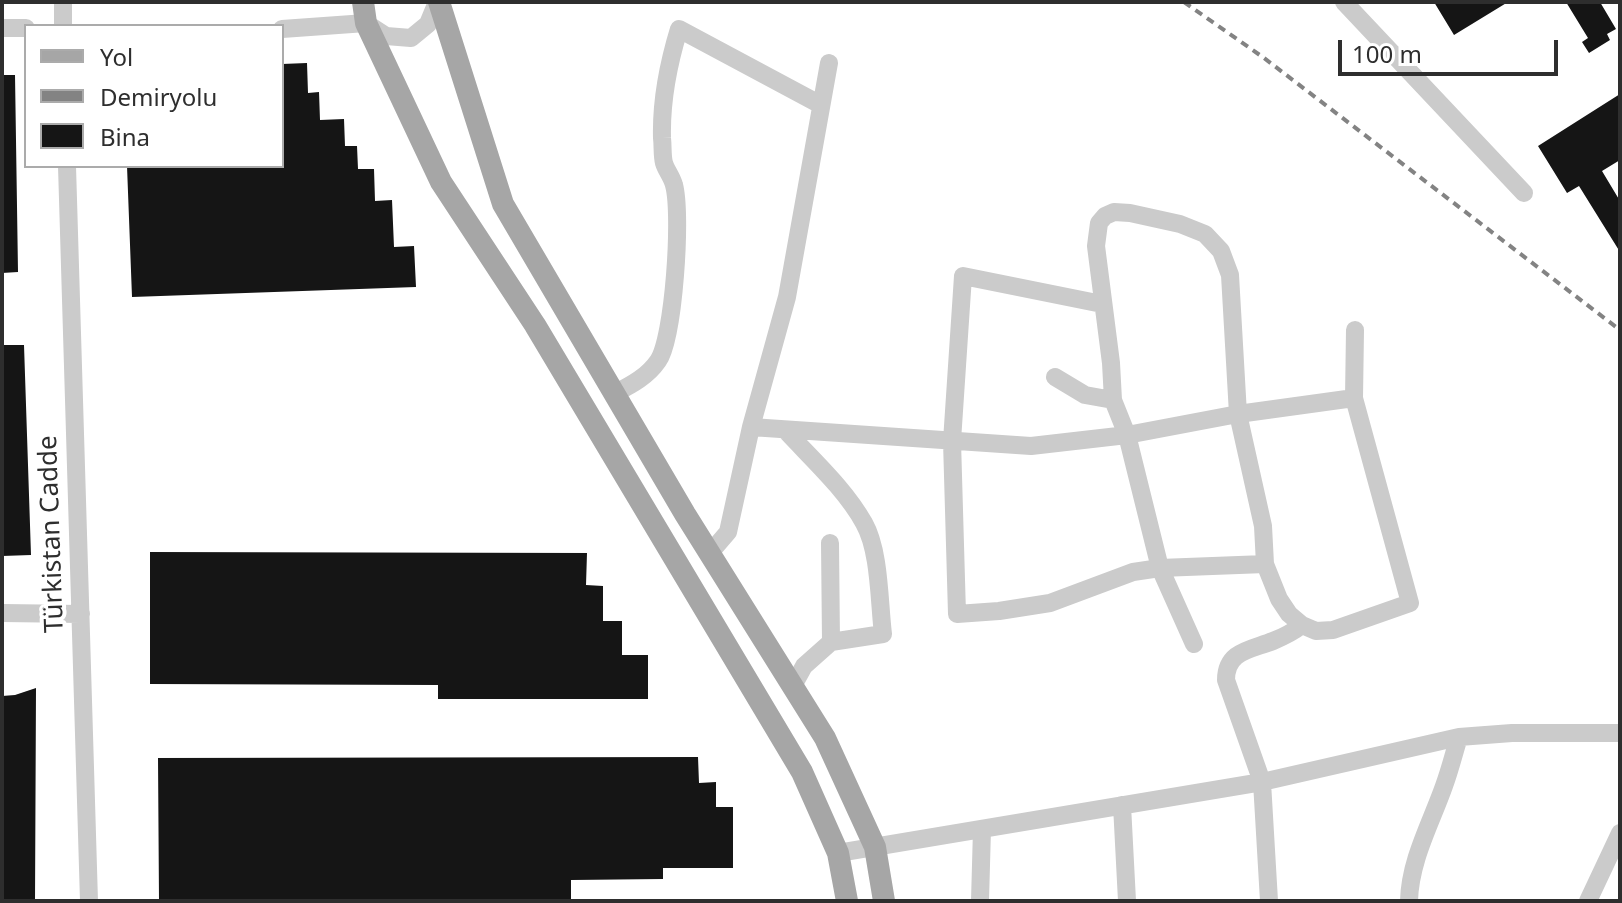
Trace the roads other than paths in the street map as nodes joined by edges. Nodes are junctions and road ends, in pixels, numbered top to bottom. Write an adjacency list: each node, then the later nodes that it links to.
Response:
1 (63, 2): 5 (street)
2 (438, 2): 4 (street); 16 (main road)
3 (1344, 2): 12 (street)
4 (365, 12): 8 (street); 41 (main road)
5 (63, 24)
6 (2, 28): 7 (street)
7 (24, 28)
8 (284, 29)
9 (829, 63): 10 (street)
10 (821, 105): 16 (street); 20 (street)
11 (67, 168): 29 (street, Türkistan Cadde)
12 (1524, 193)
13 (1102, 304): 18 (street); 19 (street); 23 (street)
14 (1355, 330): 17 (street)
15 (1055, 377): 18 (street)
16 (614, 394): 25 (main road)
17 (1354, 398): 19 (street); 30 (street)
18 (1113, 400): 22 (street)
19 (1238, 414): 22 (street); 26 (street)
20 (751, 427): 21 (street); 25 (street)
21 (787, 432): 23 (street); 31 (street)
22 (1127, 435): 23 (street); 27 (street)
23 (952, 441): 27 (street)
24 (830, 543): 31 (street)
25 (710, 553): 33 (main road)
26 (1265, 564): 27 (street); 30 (street)
27 (1160, 568): 32 (street)
28 (2, 613): 29 (street)
29 (81, 614): 42 (street, Türkistan Cadde)
30 (1302, 625): 36 (street)
31 (831, 642): 33 (street)
32 (1194, 644)
33 (793, 686): 40 (main road)
34 (1620, 733): 35 (street)
35 (1459, 737): 36 (street); 48 (street)
36 (1262, 782): 37 (street); 47 (street)
37 (1122, 805): 38 (street); 46 (street)
38 (982, 829): 40 (street); 45 (street)
39 (1619, 839): 49 (street)
40 (875, 847): 41 (street); 44 (main road)
41 (838, 853): 43 (main road)
42 (89, 901)
43 (847, 901)
44 (884, 901)
45 (980, 901)
46 (1127, 901)
47 (1269, 901)
48 (1409, 901)
49 (1588, 901)

